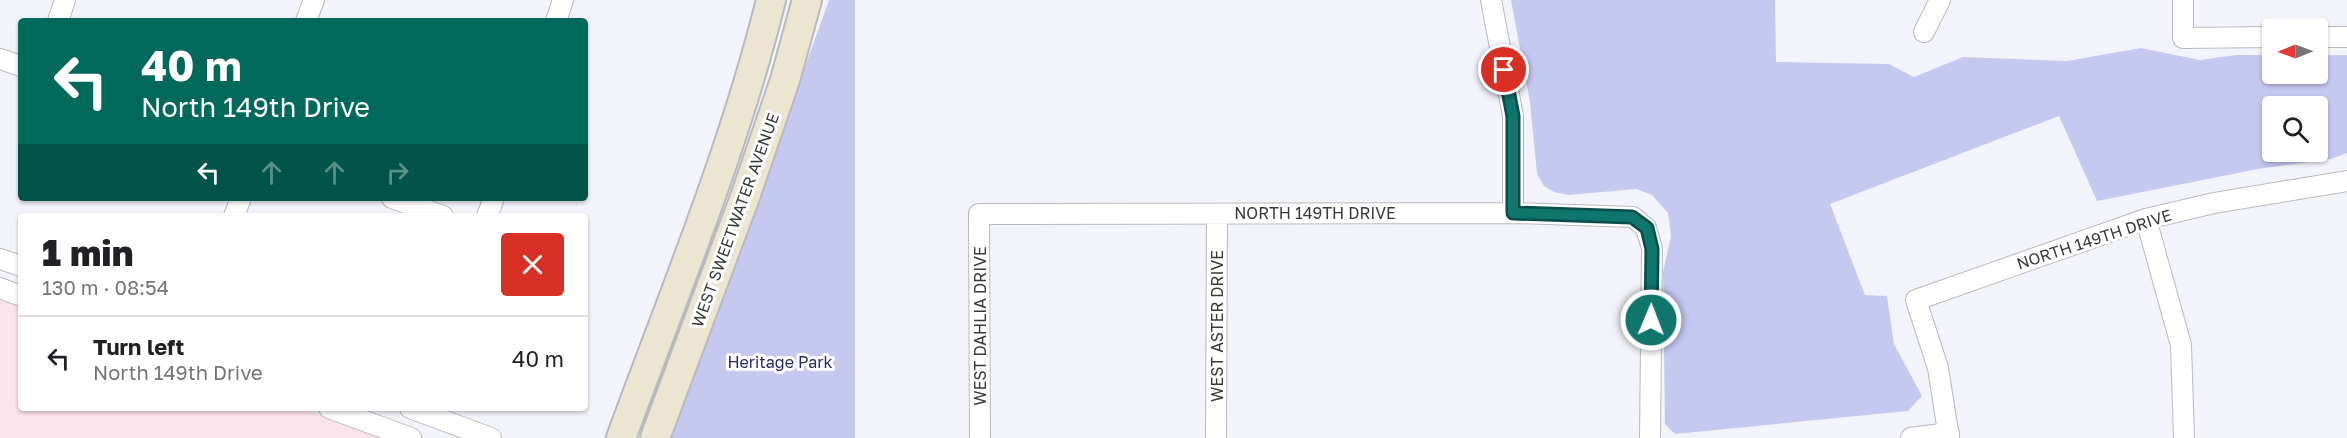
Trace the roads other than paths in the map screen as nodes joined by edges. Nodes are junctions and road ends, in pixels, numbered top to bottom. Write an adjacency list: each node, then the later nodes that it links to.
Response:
1 (65, 0): 9 (street)
2 (314, 0): 10 (street)
3 (563, 0): 11 (street)
4 (771, 0): 34 (street, WEST SWEETWATER AVENUE)
5 (807, 0): 35 (street, WEST SWEETWATER AVENUE)
6 (1491, 0): 21 (street)
7 (1940, 0): 12 (street)
8 (2183, 0): 13 (street)
9 (59, 18)
10 (307, 18)
11 (557, 18)
12 (1924, 32)
13 (2262, 37)
14 (2328, 37): 15 (street)
15 (2347, 37)
16 (0, 59): 17 (street)
17 (18, 65)
18 (2347, 181): 24 (street, NORTH 149TH DRIVE)
19 (400, 201): 20 (street)
20 (434, 213)
21 (1513, 213): 23 (street, NORTH 149TH DRIVE); 38 (street, NORTH 149TH DRIVE)
22 (979, 214): 23 (street, NORTH 149TH DRIVE); 36 (street, WEST DAHLIA DRIVE)
23 (1217, 214): 37 (street, WEST ASTER DRIVE)
24 (2146, 219): 31 (street, NORTH 149TH DRIVE); 40 (street)
25 (0, 259): 26 (street)
26 (18, 265)
27 (0, 288): 28 (street)
28 (18, 295)
29 (337, 411): 32 (street)
30 (418, 411): 33 (street)
31 (1949, 436): 39 (street)
32 (411, 438)
33 (491, 438)
34 (621, 438)
35 (655, 438)
36 (980, 438)
37 (1216, 438)
38 (1650, 438)
39 (1911, 438)
40 (2184, 438)

